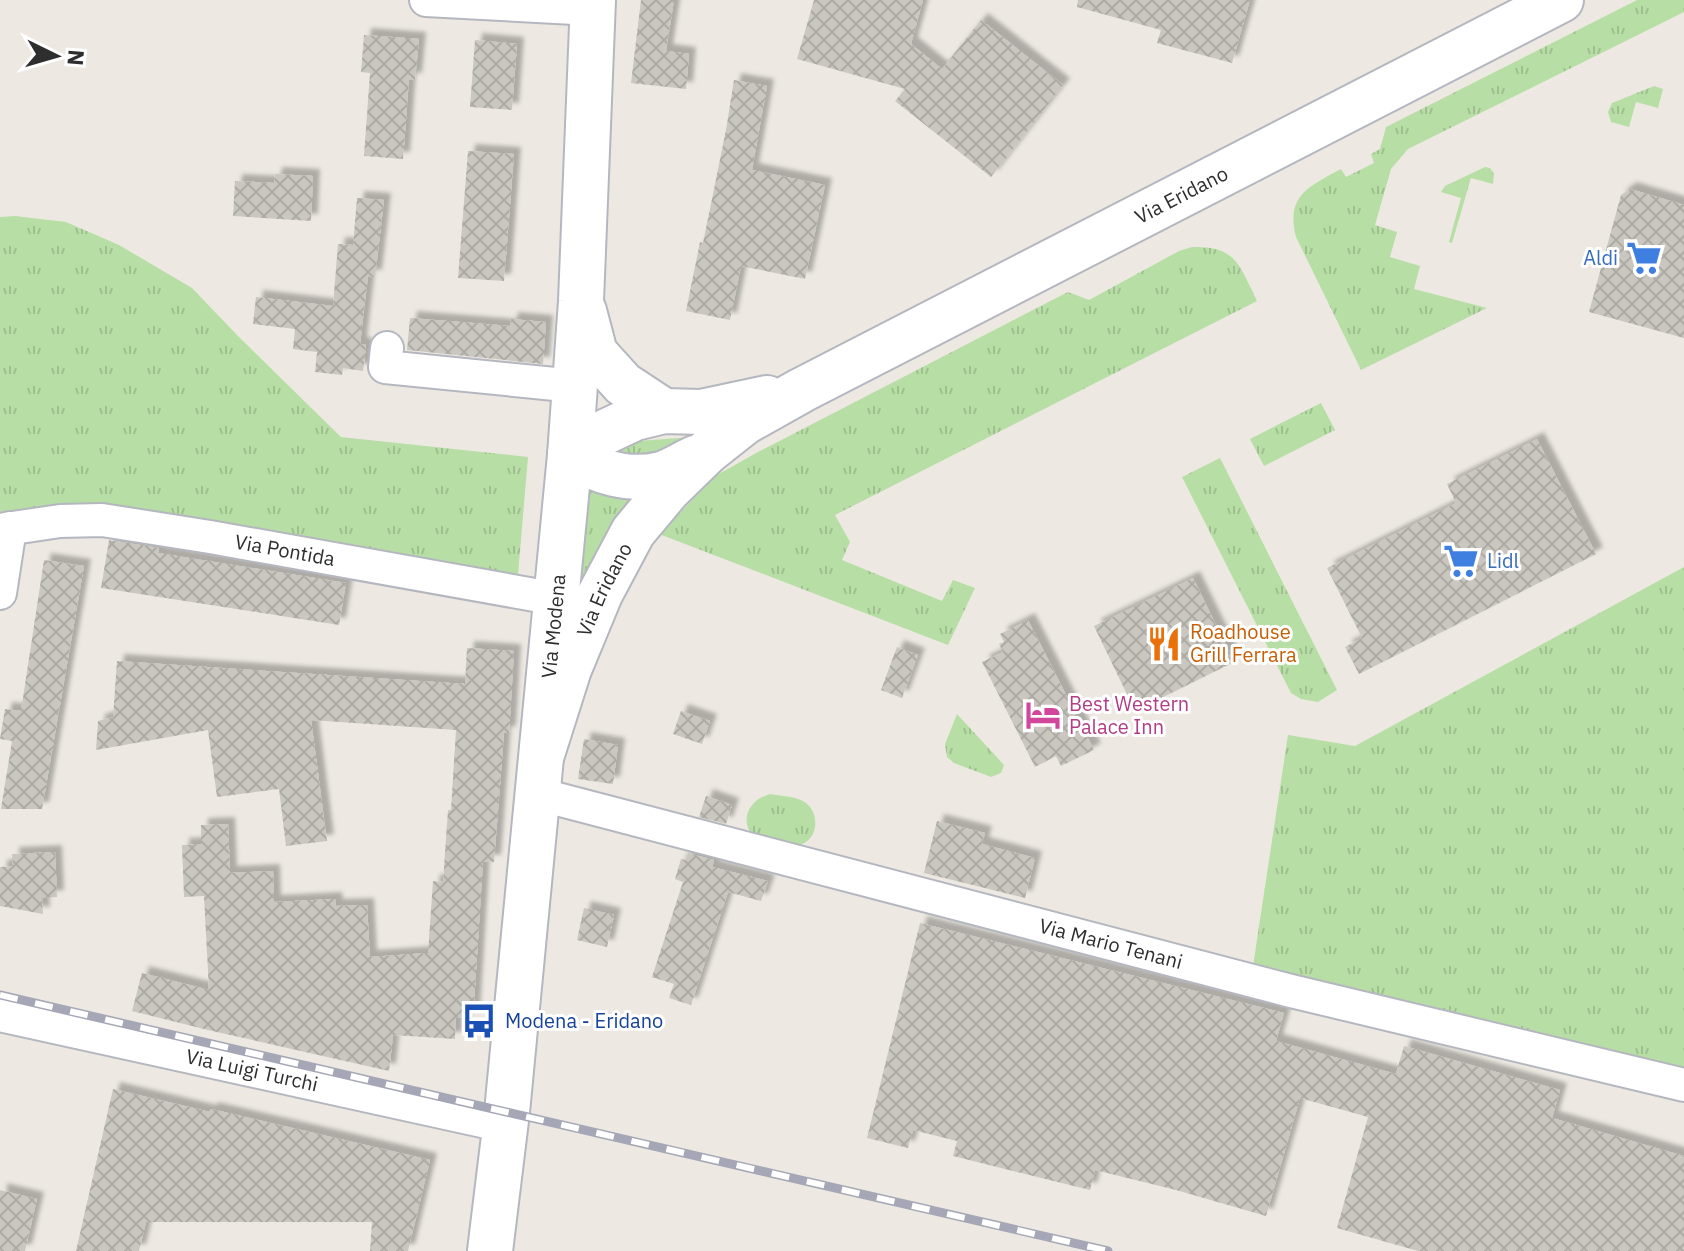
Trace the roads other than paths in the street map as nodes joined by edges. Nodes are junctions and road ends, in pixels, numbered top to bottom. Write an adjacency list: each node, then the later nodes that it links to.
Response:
1 (426, 0): 3 (street)
2 (1561, 0): 8 (main road, Via Eridano)
3 (532, 3): 4 (street)
4 (593, 4): 5 (main road, Via Modena)
5 (581, 301): 7 (main road, Via Modena); 9 (main road)
6 (387, 348): 7 (street)
7 (575, 386): 11 (main road, Via Modena)
8 (802, 390): 9 (main road, Via Eridano); 10 (main road, Via Eridano)
9 (664, 411): 11 (main road, Via Eridano)
10 (707, 452): 11 (main road, Via Eridano); 15 (main road, Via Eridano)
11 (570, 455): 14 (main road, Via Modena)
12 (5, 529): 13 (street, Via Pontida); 14 (street, Via Pontida)
13 (0, 593)
14 (557, 599): 15 (main road, Via Modena)
15 (540, 774): 17 (street, Via Mario Tenani); 18 (main road, Via Modena)
16 (0, 1015): 18 (street, Via Luigi Turchi)
17 (1684, 1085)
18 (505, 1126): 19 (main road, Via Modena)
19 (490, 1251)

